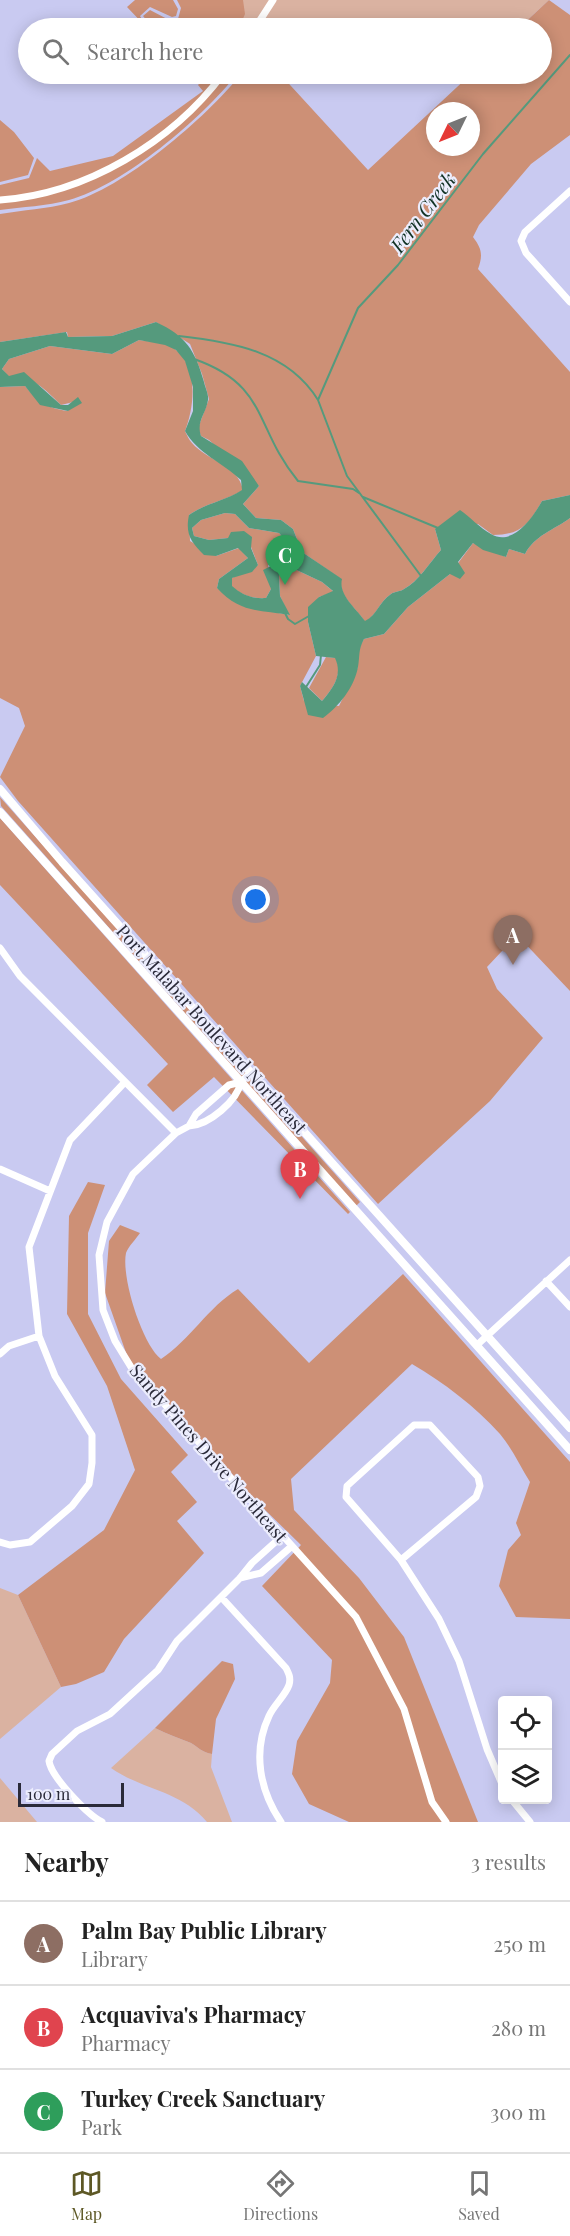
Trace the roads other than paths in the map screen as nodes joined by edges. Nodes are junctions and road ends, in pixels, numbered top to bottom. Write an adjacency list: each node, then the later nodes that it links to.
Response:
1 (273, 0): 2 (street)
2 (261, 18)
3 (216, 84): 5 (street)
4 (570, 191): 6 (street)
5 (2, 200)
6 (570, 302)
7 (0, 789): 10 (street, Port Malabar Boulevard Northeast)
8 (0, 812): 12 (street, Port Malabar Boulevard Northeast)
9 (0, 948): 11 (street)
10 (251, 1072): 12 (street, Sandy Pines Drive Northeast); 17 (street, Port Malabar Boulevard Northeast)
11 (125, 1082): 14 (street); 16 (street)
12 (241, 1082): 13 (street, Sandy Pines Drive Northeast); 13 (street); 19 (street, Port Malabar Boulevard Northeast)
13 (189, 1126): 14 (street, Sandy Pines Drive Northeast)
14 (176, 1133): 28 (street, Sandy Pines Drive Northeast)
15 (0, 1169): 16 (street)
16 (50, 1191): 22 (street)
17 (417, 1258): 19 (street); 23 (street, Port Malabar Boulevard Northeast)
18 (570, 1260): 20 (street)
19 (406, 1268): 24 (street, Port Malabar Boulevard Northeast)
20 (546, 1281): 21 (street); 23 (street)
21 (570, 1307)
22 (39, 1335): 25 (street); 29 (street)
23 (488, 1336): 24 (street); 26 (street, Port Malabar Boulevard Northeast)
24 (477, 1345): 27 (street, Port Malabar Boulevard Northeast)
25 (0, 1354)
26 (570, 1428)
27 (570, 1450)
28 (282, 1536): 30 (street, Sandy Pines Drive Northeast); 31 (street)
29 (0, 1542)
30 (292, 1546): 33 (street); 40 (street, Sandy Pines Drive Northeast)
31 (259, 1557): 33 (street); 34 (street)
32 (401, 1560): 32 (street); 36 (street)
33 (268, 1567): 34 (street)
34 (240, 1578): 35 (street)
35 (222, 1598): 38 (street); 39 (street)
36 (498, 1775)
37 (515, 1804): 41 (street)
38 (102, 1822)
39 (281, 1822)
40 (446, 1822)
41 (530, 1822)

